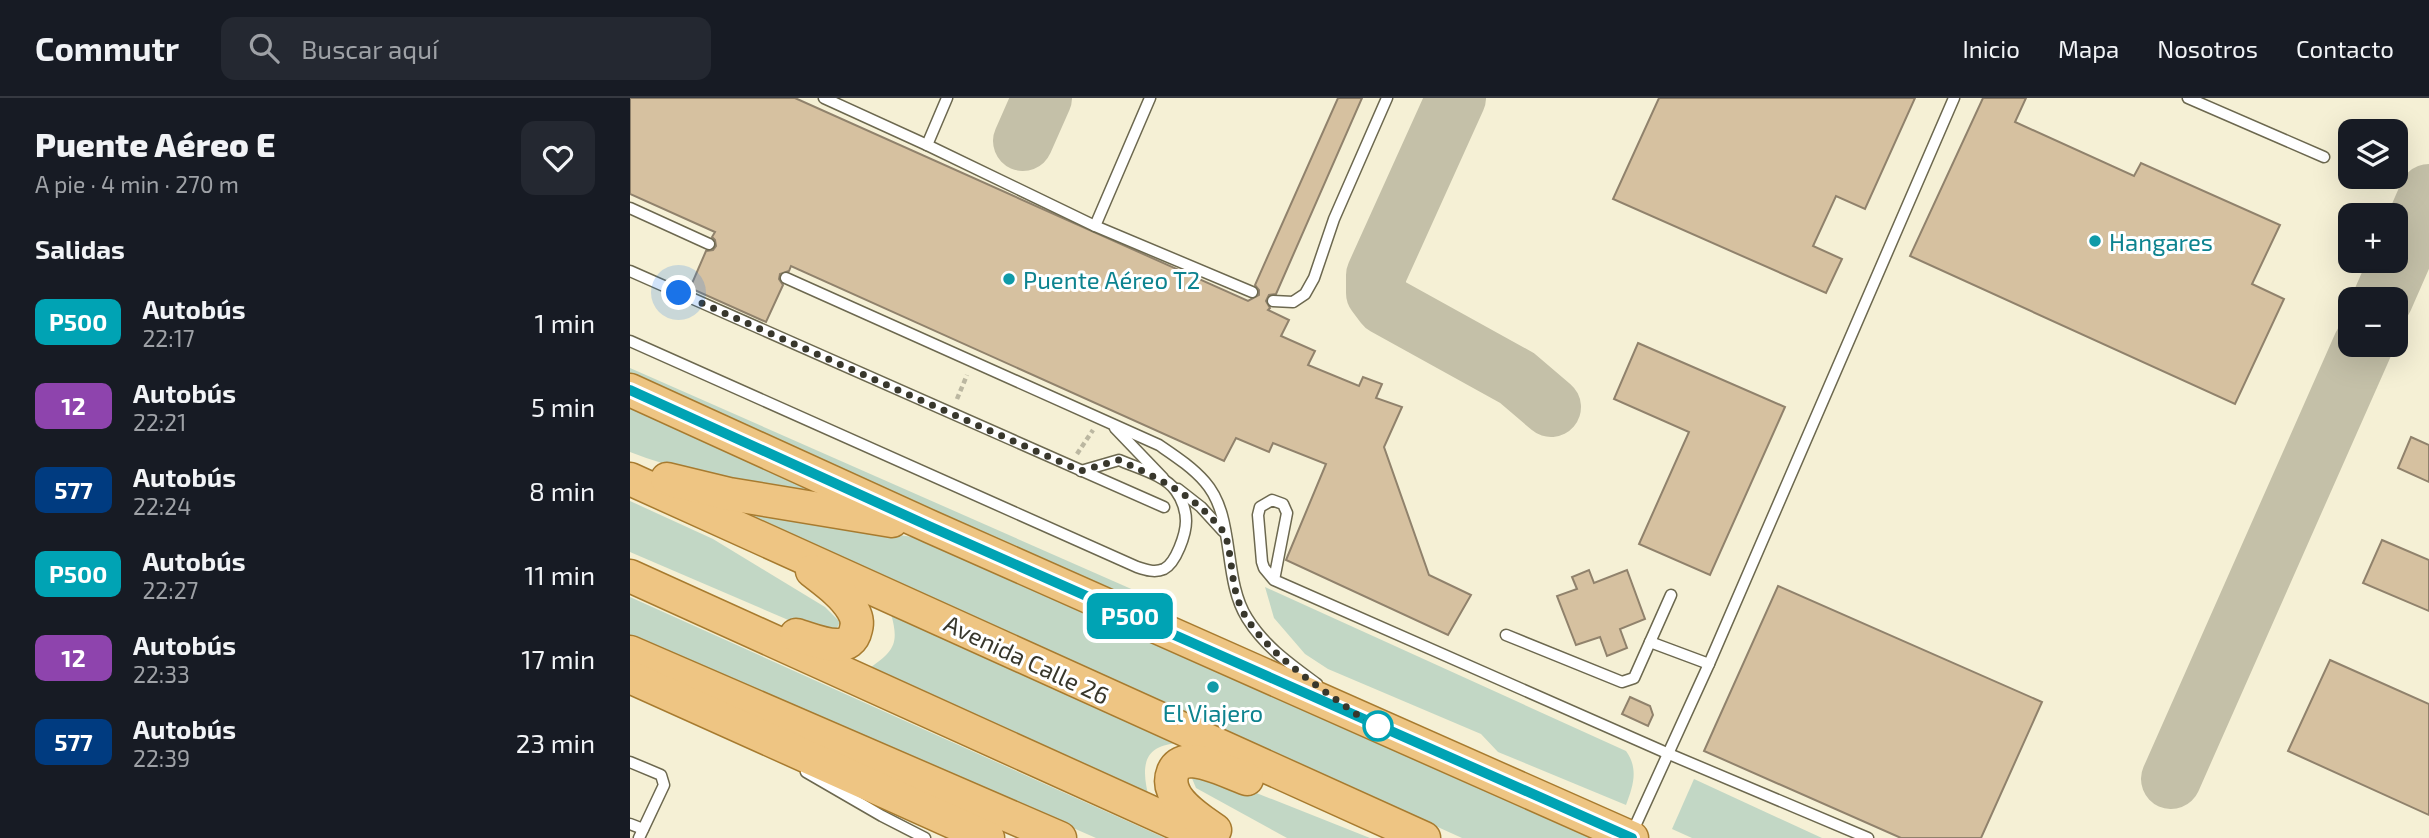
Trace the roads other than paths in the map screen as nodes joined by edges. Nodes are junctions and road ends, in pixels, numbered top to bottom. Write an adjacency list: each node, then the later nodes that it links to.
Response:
1 (824, 98): 7 (lane)
2 (947, 98): 7 (lane)
3 (1150, 98): 10 (lane)
4 (1387, 98): 15 (lane)
5 (1954, 98): 34 (lane)
6 (2188, 98): 8 (lane)
7 (927, 145): 10 (lane)
8 (2324, 158)
9 (630, 208): 11 (lane)
10 (1095, 226): 14 (lane)
11 (709, 244)
12 (630, 271): 20 (lane)
13 (786, 278): 18 (lane)
14 (1252, 292)
15 (1273, 301)
16 (630, 341): 22 (lane)
17 (630, 390): 24 (main road)
18 (1109, 422): 22 (lane); 25 (lane)
19 (630, 468): 24 (main road)
20 (1081, 471): 22 (lane); 23 (lane)
21 (630, 479): 26 (main road, Avenida Calle 26)
22 (1168, 483): 25 (lane)
23 (1164, 507)
24 (931, 527): 36 (main road)
25 (1226, 534): 36 (lane)
26 (786, 549): 30 (main road); 47 (main road, Avenida Calle 26)
27 (630, 576): 30 (main road)
28 (1274, 580): 28 (lane); 38 (lane)
29 (1671, 595): 32 (lane)
30 (688, 601): 45 (main road)
31 (1506, 635): 32 (lane)
32 (1650, 642): 34 (lane)
33 (630, 652): 44 (main road)
34 (1709, 664): 38 (lane)
35 (630, 677): 37 (main road)
36 (1364, 720): 48 (main road)
37 (768, 740): 42 (lane); 43 (main road)
38 (1669, 754): 48 (lane); 49 (lane)
39 (630, 762): 41 (lane)
40 (630, 824): 41 (lane)
41 (641, 834)
42 (925, 838)
43 (988, 838)
44 (1060, 838)
45 (1208, 838)
46 (1225, 838): 47 (main road)
47 (1422, 838)
48 (1631, 838)
49 (1868, 838)

